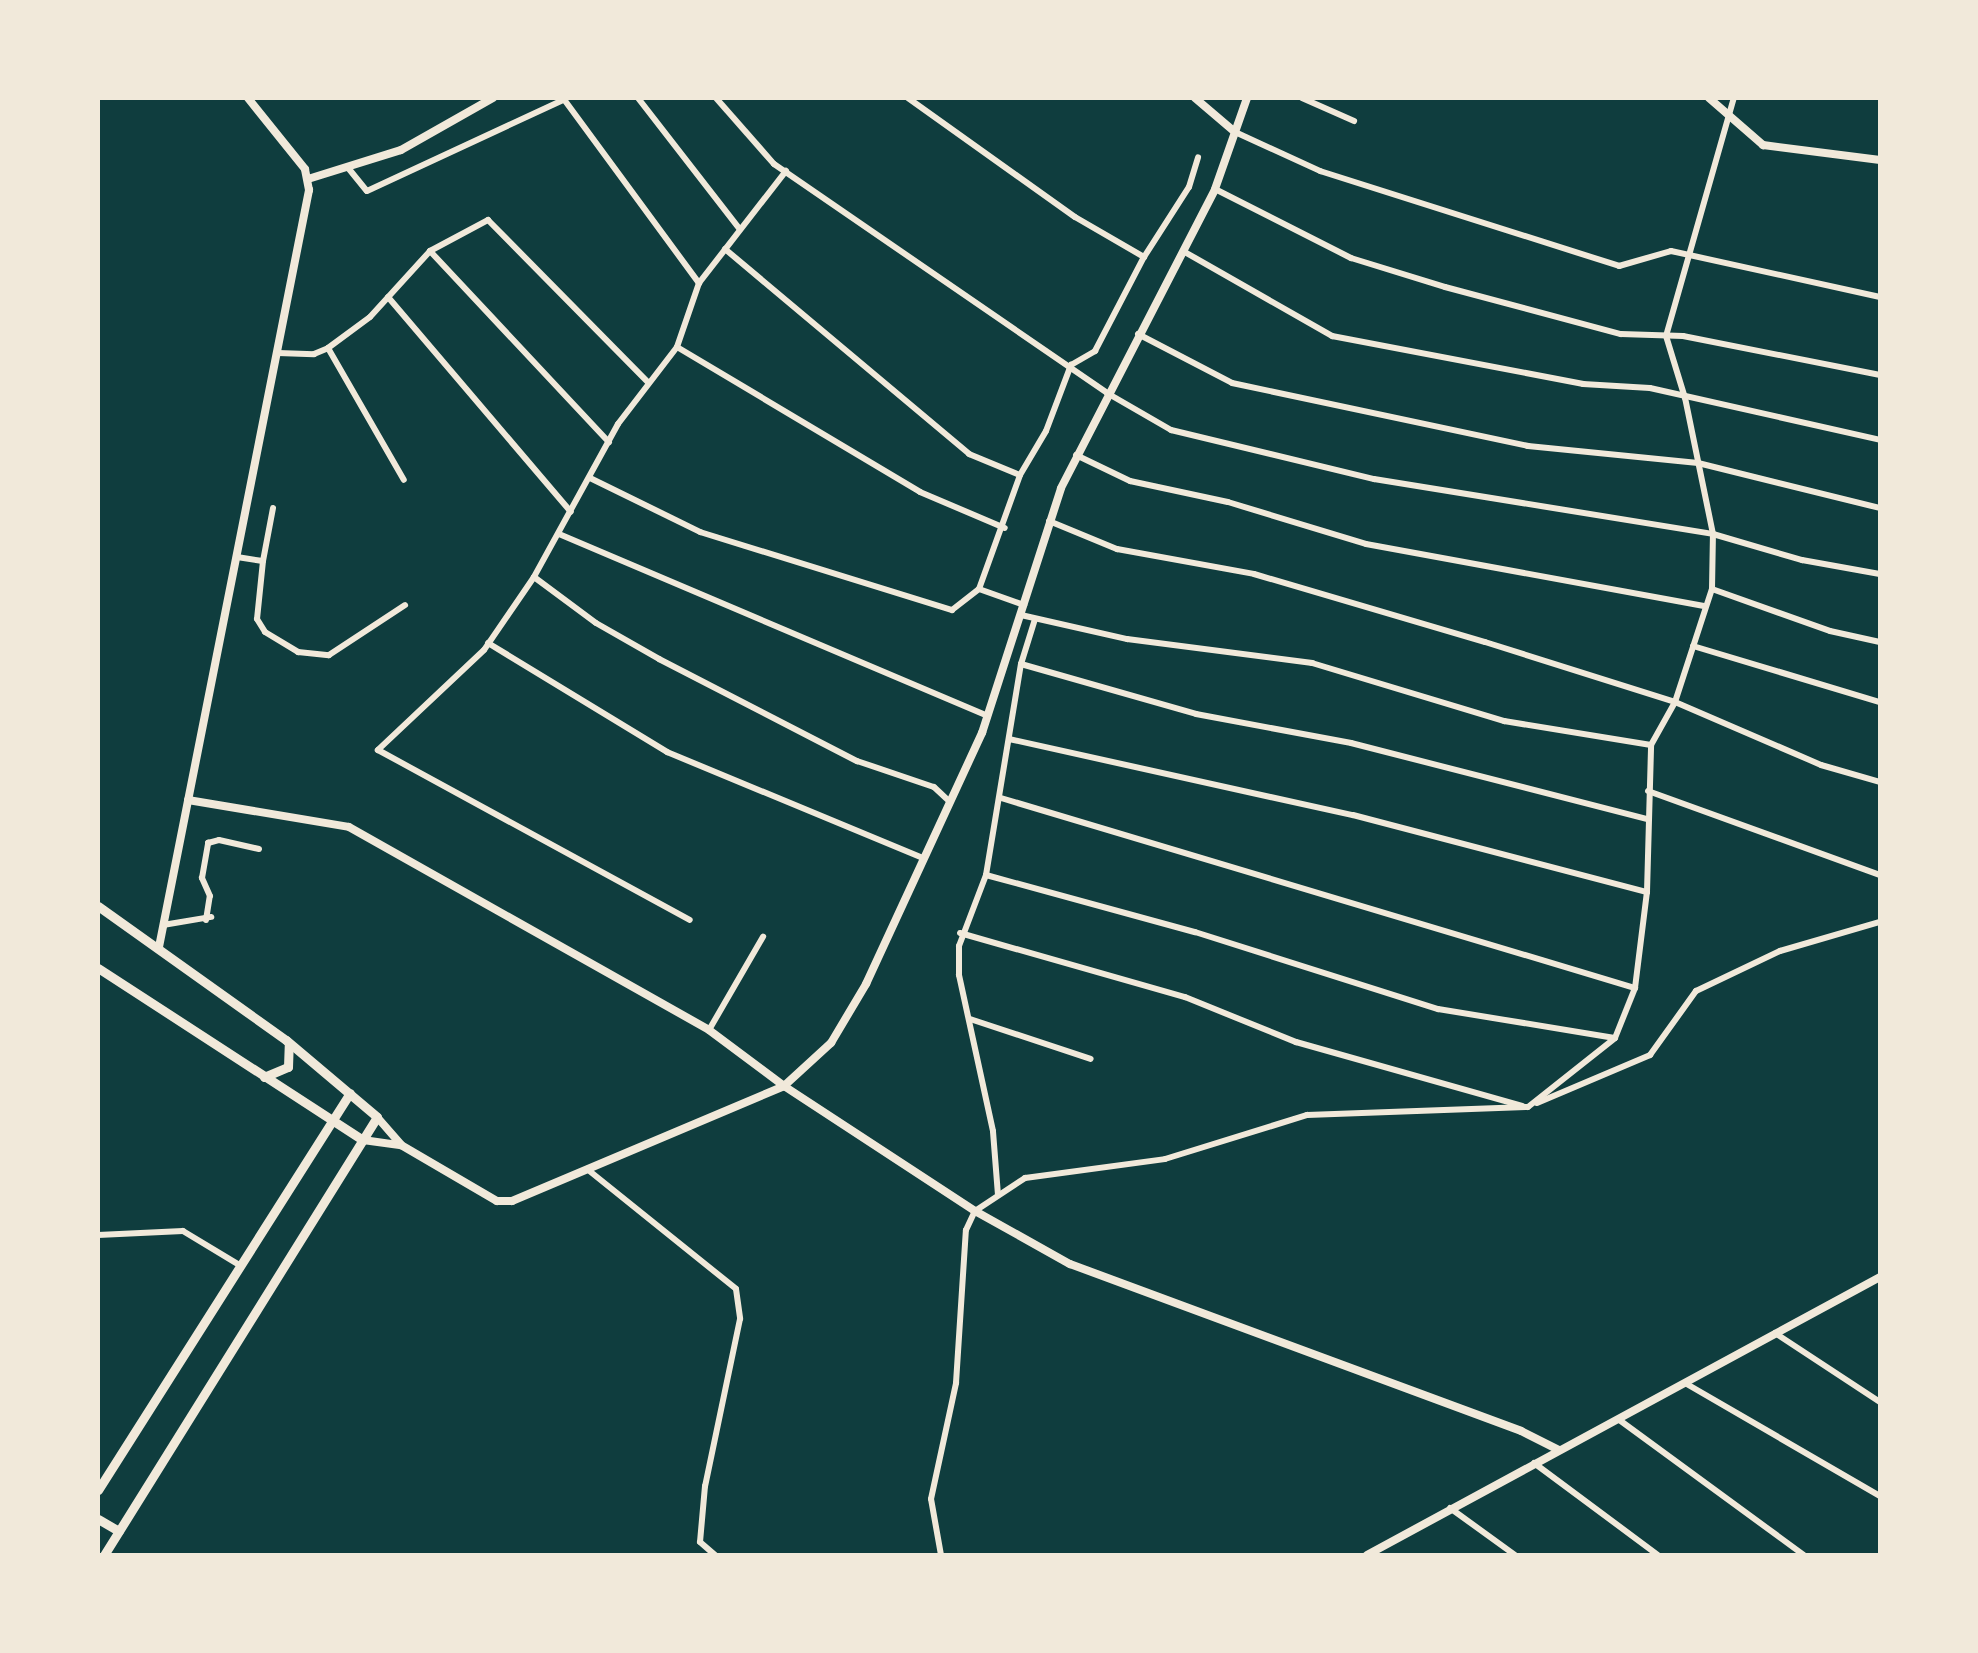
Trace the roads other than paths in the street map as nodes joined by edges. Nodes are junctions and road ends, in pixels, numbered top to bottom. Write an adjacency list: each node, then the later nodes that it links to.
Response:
1 (248, 98): 19 (street)
2 (493, 98): 17 (street)
3 (638, 98): 21 (street)
4 (716, 98): 18 (street)
5 (908, 98): 26 (street)
6 (1195, 98): 14 (street)
7 (1247, 98): 14 (street)
8 (1302, 98): 13 (street)
9 (1709, 98): 12 (street)
10 (1734, 98): 12 (street)
11 (565, 99): 17 (street); 27 (street)
12 (1729, 113): 16 (street); 25 (street)
13 (1354, 121)
14 (1235, 132): 20 (street); 25 (street)
15 (1198, 157): 26 (street)
16 (1880, 160)
17 (349, 169): 19 (street)
18 (786, 171): 21 (street); 35 (street)
19 (308, 179): 34 (street)
20 (1215, 189): 24 (street); 31 (street)
21 (739, 228): 22 (street)
22 (725, 249): 27 (street); 44 (street)
23 (430, 251): 28 (street); 37 (street); 41 (street)
24 (1183, 251): 30 (street); 39 (street)
25 (1690, 255): 29 (street); 31 (street)
26 (1144, 257): 35 (street)
27 (699, 283): 32 (street)
28 (388, 297): 33 (street); 49 (street)
29 (1880, 297)
30 (1138, 334): 38 (street); 43 (street)
31 (1666, 336): 36 (street); 39 (street)
32 (677, 347): 37 (street); 51 (street)
33 (328, 348): 34 (street); 46 (street)
34 (278, 353): 54 (street)
35 (1071, 365): 38 (street); 44 (street)
36 (1880, 375)
37 (648, 382): 41 (street)
38 (1107, 393): 42 (street); 53 (street)
39 (1685, 398): 40 (street); 43 (street)
40 (1880, 440)
41 (609, 442): 45 (street)
42 (1076, 455): 50 (street); 61 (street)
43 (1698, 463): 48 (street); 53 (street)
44 (1020, 475): 51 (street)
45 (590, 478): 49 (street); 58 (street)
46 (404, 480)
47 (273, 508): 55 (street)
48 (1880, 508)
49 (571, 512): 52 (street)
50 (1049, 521): 62 (street); 68 (street)
51 (1005, 528): 58 (street)
52 (559, 534): 57 (street); 70 (street)
53 (1713, 534): 56 (street); 59 (street)
54 (237, 557): 55 (street); 76 (street)
55 (263, 561): 60 (street)
56 (1880, 574)
57 (534, 577): 65 (street); 77 (street)
58 (979, 589): 62 (street)
59 (1712, 589): 61 (street); 64 (street)
60 (405, 605)
61 (1705, 606): 66 (street)
62 (1022, 610): 63 (street); 70 (street)
63 (1035, 619): 67 (street); 72 (street)
64 (1880, 642)
65 (488, 643): 80 (street); 85 (street)
66 (1693, 646): 68 (street); 69 (street)
67 (1021, 664): 71 (street); 78 (street)
68 (1675, 702): 72 (street); 73 (street)
69 (1880, 702)
70 (988, 716): 77 (street)
71 (1009, 739): 75 (street); 83 (street)
72 (1651, 745): 74 (street)
73 (1880, 782)
74 (1648, 791): 78 (street); 82 (street)
75 (1001, 798): 81 (street); 92 (street)
76 (188, 800): 87 (street); 94 (street)
77 (949, 801): 80 (street)
78 (1646, 819): 83 (street)
79 (259, 849): 87 (street)
80 (921, 857): 99 (street)
81 (986, 875): 88 (street); 95 (street)
82 (1880, 875)
83 (1647, 892): 92 (street)
84 (98, 906): 90 (main road)
85 (690, 920)
86 (1880, 922): 101 (street)
87 (163, 925): 90 (street)
88 (960, 933): 93 (street); 101 (street)
89 (763, 937): 94 (street)
90 (159, 947): 96 (main road)
91 (98, 968): 98 (main road)
92 (1635, 988): 95 (street)
93 (970, 1019): 97 (street); 107 (street)
94 (709, 1030): 99 (street)
95 (1615, 1038): 101 (street)
96 (286, 1040): 98 (main road); 100 (main road)
97 (1091, 1059)
98 (264, 1077): 103 (main road)
99 (784, 1086): 106 (street); 108 (street)
100 (350, 1093): 102 (main road); 103 (main road)
101 (1528, 1107): 107 (street)
102 (377, 1117): 104 (main road); 105 (street)
103 (332, 1120): 104 (main road); 110 (main road)
104 (363, 1140): 105 (street); 122 (main road)
105 (401, 1145): 106 (street)
106 (587, 1169): 124 (street)
107 (998, 1195): 108 (street)
108 (975, 1211): 116 (street); 125 (street)
109 (98, 1235): 110 (street)
110 (241, 1266): 118 (main road)
111 (1880, 1277): 112 (street)
112 (1775, 1333): 113 (street); 114 (street)
113 (1685, 1383): 115 (street); 119 (street)
114 (1880, 1402)
115 (1618, 1419): 116 (street); 129 (street)
116 (1559, 1450): 117 (street)
117 (1534, 1463): 120 (street); 128 (street)
118 (98, 1490)
119 (1880, 1496)
120 (1450, 1508): 126 (street); 127 (street)
121 (98, 1519): 122 (main road)
122 (119, 1531): 123 (main road)
123 (104, 1555)
124 (715, 1555)
125 (941, 1555)
126 (1367, 1555)
127 (1515, 1555)
128 (1658, 1555)
129 (1804, 1555)

